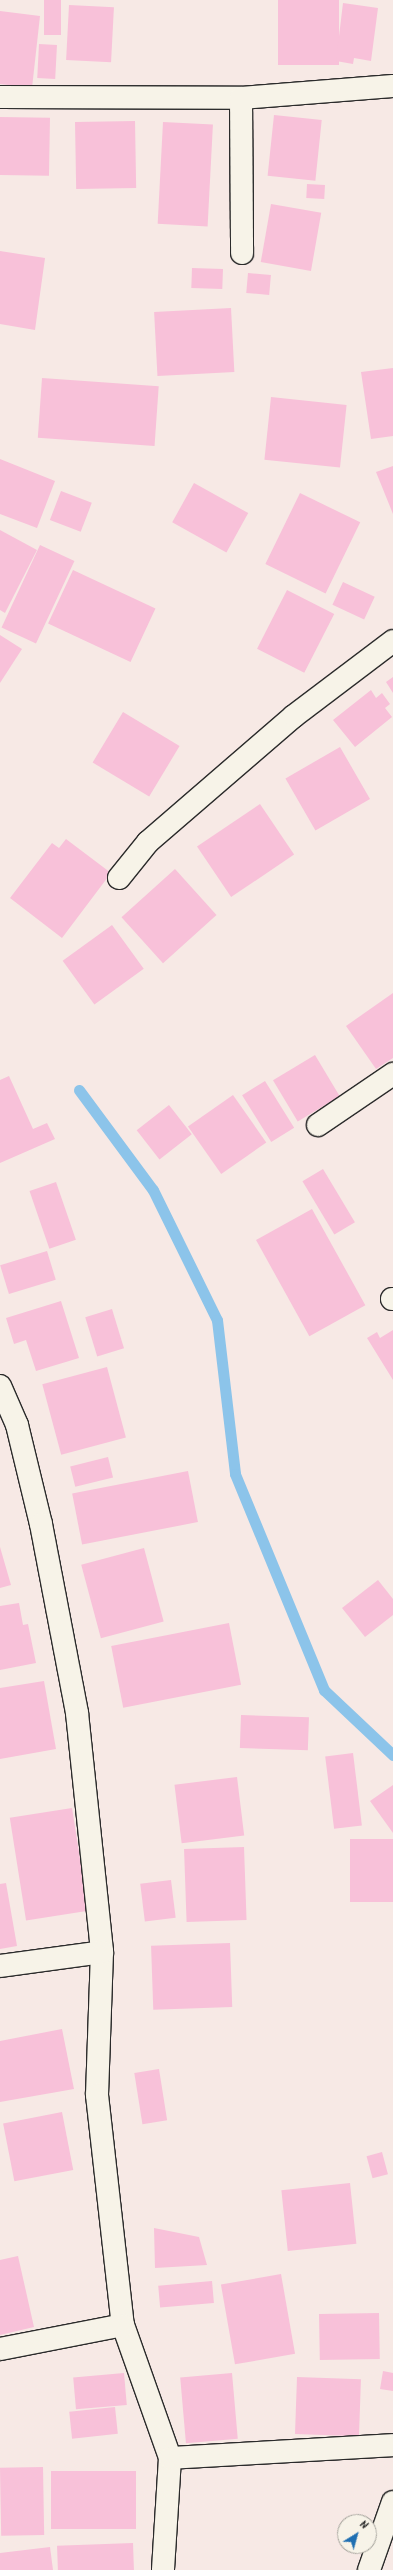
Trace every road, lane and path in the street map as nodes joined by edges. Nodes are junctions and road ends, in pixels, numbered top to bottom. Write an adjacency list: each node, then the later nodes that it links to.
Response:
1 (393, 86): 3 (street)
2 (0, 97): 3 (street)
3 (241, 98): 4 (street)
4 (242, 253)
5 (393, 640): 6 (street)
6 (119, 878)
7 (393, 1074): 8 (street)
8 (318, 1125)
9 (0, 1386): 10 (street)
10 (102, 1952): 11 (street); 12 (street)
11 (0, 1966)
12 (123, 2325): 13 (street); 15 (street)
13 (0, 2349)
14 (393, 2445): 15 (street)
15 (170, 2458): 17 (street)
16 (393, 2502): 18 (street)
17 (163, 2570)
18 (369, 2570)

